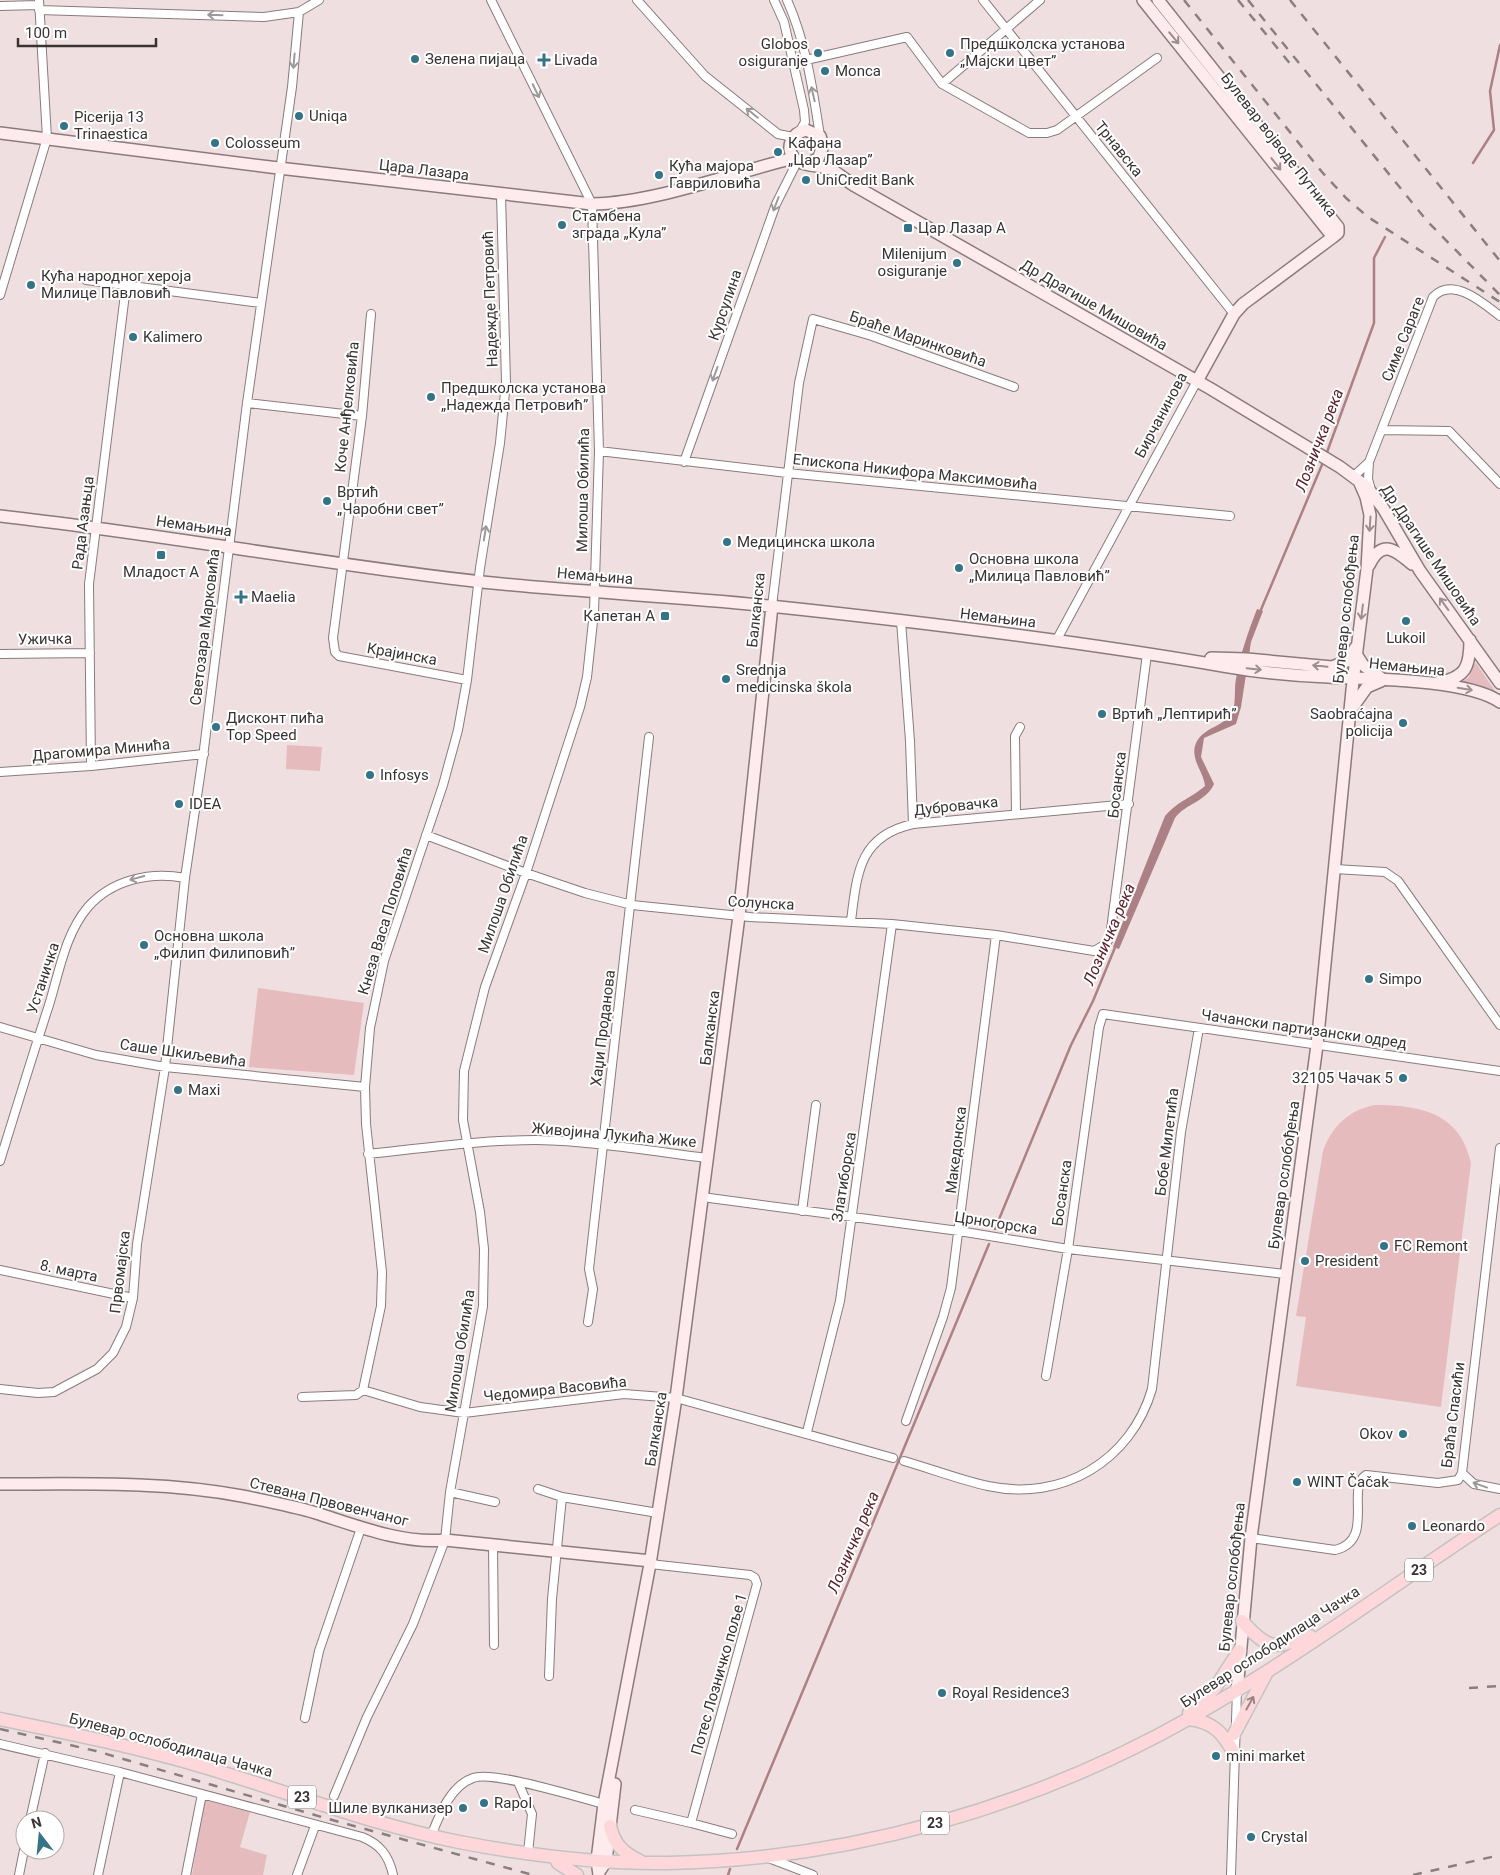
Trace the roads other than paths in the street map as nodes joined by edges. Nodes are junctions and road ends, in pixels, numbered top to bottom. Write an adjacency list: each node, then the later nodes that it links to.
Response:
1 (319, 0): 12 (street)
2 (491, 0): 27 (street, Милоша Обилића, one-way to 27)
3 (637, 0): 19 (street, one-way to 3)
4 (774, 0): 19 (street)
5 (787, 0): 15 (street)
6 (983, 0): 13 (street, Трнавска)
7 (1040, 0): 13 (street)
8 (1143, 0): 28 (street, Булевар војводе Путника, one-way to 28)
9 (1158, 0): 28 (street, Булевар војводе Путника)
10 (39, 5): 11 (street); 12 (street, one-way to 10); 21 (street)
11 (0, 6)
12 (299, 12): 24 (street, Светозара Марковића, one-way to 24)
13 (1005, 28): 16 (street); 17 (street, Трнавска)
14 (1157, 58): 17 (street)
15 (806, 60): 16 (street); 20 (street, one-way to 15)
16 (942, 84): 17 (street)
17 (1076, 117): 34 (street, Трнавска)
18 (0, 133): 21 (street, Цара Лазара)
19 (797, 134): 20 (street); 23 (street)
20 (820, 136): 22 (street)
21 (47, 138): 24 (street, Цара Лазара); 31 (street)
22 (823, 150): 23 (street); 25 (street)
23 (800, 160): 25 (street, Др Драгише Мишовића); 27 (street, Цара Лазара); 43 (street, Курсулина, one-way to 43)
24 (280, 168): 26 (street, Цара Лазара); 32 (street, Светозара Марковића)
25 (831, 170): 37 (street, Др Драгише Мишовића)
26 (501, 194): 27 (street, Цара Лазара); 57 (street, Надежде Петровић, one-way to 26)
27 (592, 204): 42 (street, Милоша Обилића)
28 (1333, 237): 34 (street, Бирчанинова)
29 (86, 280): 30 (street)
30 (126, 286): 32 (street); 52 (street, Рада Азањца)
31 (0, 296)
32 (261, 303): 39 (street, Светозара Марковића)
33 (371, 314): 40 (street, Коче Анђелковића)
34 (1234, 314): 37 (street, Бирчанинова)
35 (1500, 316): 41 (street, Симе Сараге)
36 (813, 319): 38 (street, Браће Маринковића); 45 (street, Балканска)
37 (1197, 381): 46 (street, Др Драгише Мишовића); 49 (street, Бирчанинова)
38 (1014, 387)
39 (247, 403): 40 (street); 53 (street, Светозара Марковића)
40 (362, 416): 54 (street, Коче Анђелковића)
41 (1382, 430): 44 (street, Симе Сараге); 47 (street)
42 (599, 451): 43 (street, Епископа Никифора Максимовића); 58 (street, Милоша Обилића)
43 (684, 462): 45 (street, Епископа Никифора Максимовића)
44 (1369, 462): 46 (street, Симе Сараге); 48 (street, Симе Сараге)
45 (786, 473): 49 (street, Епископа Никифора Максимовића); 59 (street, Балканска)
46 (1356, 479): 48 (street, Др Драгише Мишовића); 55 (street, Булевар ослобођења, one-way to 55)
47 (1500, 484)
48 (1373, 493): 56 (street, Др Драгише Мишовића)
49 (1129, 507): 51 (street, Епископа Никифора Максимовића); 62 (street, Бирчанинова)
50 (0, 516): 52 (street, Немањина)
51 (1230, 516)
52 (96, 527): 53 (street, Немањина); 65 (street, Рада Азањца)
53 (229, 546): 54 (street, Немањина); 79 (street, Светозара Марковића)
54 (342, 563): 57 (street, Немањина); 64 (street, Коче Анђелковића)
55 (1367, 569): 56 (street); 63 (street, Булевар ослобођења, one-way to 63)
56 (1419, 569): 61 (street, Др Драгише Мишовића, one-way to 56)
57 (478, 581): 58 (street, Немањина); 71 (street, Кнеза Васа Поповића)
58 (594, 592): 59 (street, Немањина); 87 (street, Милоша Обилића)
59 (772, 606): 60 (street, Немањина); 90 (street, Балканска)
60 (901, 621): 62 (street, Немањина); 84 (street)
61 (1470, 640): 73 (street, Др Драгише Мишовића); 74 (street)
62 (1056, 641): 67 (street, Немањина)
63 (1357, 649): 68 (street, Немањина, one-way to 68); 70 (street, Булевар ослобођења); 72 (street)
64 (335, 652): 71 (street, Крајинска)
65 (90, 653): 66 (street, Ужичка); 80 (street, Рада Азањца)
66 (0, 654)
67 (1147, 654): 68 (street, Немањина); 82 (street, Босанска)
68 (1188, 658): 69 (street, Немањина, one-way to 69)
69 (1327, 677): 70 (street, Немањина); 76 (street)
70 (1353, 677): 72 (street, Немањина); 76 (street, Булевар ослобођења)
71 (467, 680): 85 (street, Кнеза Васа Поповића)
72 (1384, 680): 74 (street, Немањина); 76 (street)
73 (1500, 683)
74 (1428, 684): 75 (street, Немањина, one-way to 75)
75 (1500, 702)
76 (1351, 709): 86 (street, Булевар ослобођења)
77 (1020, 727): 83 (street)
78 (649, 737): 89 (street, Хаџи Проданова)
79 (204, 754): 80 (street, Драгомира Минића); 88 (street, Светозара Марковића)
80 (91, 766): 81 (street, Драгомира Минића)
81 (0, 772)
82 (1129, 804): 83 (street, Дубровачка); 94 (street, Босанска)
83 (1016, 814): 84 (street, Дубровачка)
84 (913, 824): 91 (street, Дубровачка)
85 (426, 835): 87 (street, Солунска); 103 (street, Кнеза Васа Поповића)
86 (1335, 869): 96 (street); 100 (street, Булевар ослобођења)
87 (526, 873): 89 (street, Солунска); 105 (street, Милоша Обилића)
88 (185, 878): 99 (street, Устаничка, one-way to 99); 101 (street, Светозара Марковића)
89 (632, 905): 90 (street, Солунска); 106 (street, Хаџи Проданова)
90 (739, 916): 91 (street, Солунска); 109 (street, Балканска)
91 (851, 921): 92 (street, Солунска)
92 (892, 924): 93 (street, Солунска); 113 (street, Златиборска)
93 (996, 935): 94 (street, Солунска); 114 (street, Македонска)
94 (1103, 946)
95 (1103, 1014): 98 (street, Чачански партизански одред); 115 (street, Босанска)
96 (1500, 1026)
97 (0, 1027): 99 (street, Саше Шкиљевића)
98 (1199, 1028): 100 (street, Чачански партизански одред); 116 (street, Бобе Милетића)
99 (38, 1039): 101 (street, Саше Шкиљевића); 110 (street, Устаничка)
100 (1317, 1045): 102 (street, Чачански партизански одред); 118 (street, Булевар ослобођења)
101 (165, 1067): 103 (street, Саше Шкиљевића); 119 (street, Првомајска)
102 (1500, 1071)
103 (365, 1087): 108 (street, Кнеза Васа Поповића)
104 (816, 1105): 112 (street)
105 (467, 1143): 106 (street, Живојина Лукића Жике); 108 (street, Живојина Лукића Жике); 126 (street, Милоша Обилића)
106 (602, 1145): 109 (street, Живојина Лукића Жике); 120 (street, Хаџи Проданова)
107 (1500, 1148): 131 (street, Браћа Спасићи)
108 (368, 1154): 123 (street, Кнеза Васа Поповића)
109 (707, 1158): 111 (street, Балканска)
110 (0, 1161)
111 (702, 1197): 112 (street, Црногорска); 125 (street, Балканска)
112 (802, 1211): 113 (street, Црногорска)
113 (851, 1218): 114 (street, Црногорска); 128 (street, Златиборска)
114 (959, 1231): 115 (street, Црногорска); 127 (street, Македонска)
115 (1068, 1249): 116 (street, Црногорска); 121 (street, Босанска)
116 (1166, 1260): 118 (street, Црногорска); 130 (street)
117 (0, 1270): 119 (street, 8. марта)
118 (1285, 1274): 141 (street, Булевар ослобођења)
119 (133, 1298): 122 (street, Првомајска)
120 (588, 1322)
121 (1046, 1376)
122 (0, 1389)
123 (363, 1390): 124 (street); 126 (street, Чедомира Васовића)
124 (302, 1397)
125 (676, 1398): 126 (street, Чедомира Васовића); 128 (street, Чедомира Васовића); 138 (street, Балканска)
126 (464, 1413): 135 (street, Милоша Обилића)
127 (906, 1422)
128 (807, 1432): 129 (street, Чедомира Васовића)
129 (894, 1458)
130 (904, 1461)
131 (1462, 1473): 133 (street, one-way to 131); 141 (street, Браћа Спасићи)
132 (0, 1484): 140 (street, Стевана Првовенчаног)
133 (1500, 1489)
134 (538, 1490): 136 (street)
135 (450, 1492): 137 (street); 142 (street, Милоша Обилића)
136 (562, 1497): 138 (street); 144 (street)
137 (495, 1502)
138 (658, 1513): 145 (street, Балканска)
139 (1500, 1515): 147 (main road, Булевар ослободилаца Чачка / 23)
140 (361, 1528): 142 (street, Стевана Првовенчаног); 153 (street)
141 (1251, 1538): 146 (street, Булевар ослобођења)
142 (445, 1540): 143 (street, Стевана Првовенчаног); 164 (street, Милоша Обилића)
143 (493, 1544): 144 (street, Стевана Првовенчаног); 148 (street)
144 (556, 1550): 145 (street, Стевана Првовенчаног); 151 (street)
145 (650, 1563): 157 (street, Балканска); 168 (street, Потес Лозничко поље 1)
146 (1242, 1621): 147 (main road); 149 (street, Булевар ослобођења)
147 (1325, 1633): 150 (main road, Булевар ослободилаца Чачка / 23)
148 (494, 1645)
149 (1239, 1651): 152 (street, Булевар ослобођења); 155 (main road)
150 (1267, 1672): 152 (main road, Булевар ослободилаца Чачка / 23); 156 (main road, one-way to 150)
151 (549, 1676)
152 (1236, 1690): 155 (main road, Булевар ослободилаца Чачка / 23); 156 (street, Булевар ослобођења)
153 (305, 1718)
154 (0, 1719): 172 (main road, Булевар ослободилаца Чачка / 23)
155 (1184, 1722): 160 (main road); 174 (main road, Булевар ослободилаца Чачка / 23)
156 (1234, 1734): 160 (street, Булевар ослобођења)
157 (618, 1738): 165 (street, Балканска); 170 (street, Балканска)
158 (0, 1744): 159 (street)
159 (45, 1753): 161 (street); 166 (street)
160 (1234, 1753): 187 (street, Булевар ослобођења)
161 (120, 1772): 163 (street); 180 (street)
162 (518, 1782): 165 (street); 172 (street); 173 (street)
163 (202, 1794): 169 (street); 181 (street)
164 (334, 1796)
165 (604, 1804): 177 (street, Балканска)
166 (32, 1810)
167 (635, 1810): 168 (street)
168 (692, 1823): 171 (street)
169 (315, 1826): 182 (street); 183 (street)
170 (610, 1826): 177 (street, Балканска); 178 (main road)
171 (732, 1834)
172 (431, 1836): 173 (main road, Булевар ослободилаца Чачка / 23)
173 (528, 1853): 175 (main road, Булевар ослободилаца Чачка / 23)
174 (763, 1856): 178 (main road, Булевар ослободилаца Чачка / 23); 186 (street)
175 (555, 1857): 177 (main road, Булевар ослободилаца Чачка / 23); 184 (main road)
176 (22, 1860): 179 (street)
177 (601, 1861): 178 (main road, Булевар ослободилаца Чачка / 23); 185 (street)
178 (644, 1862)
179 (19, 1875)
180 (98, 1875)
181 (186, 1875)
182 (297, 1875)
183 (393, 1875)
184 (577, 1875)
185 (599, 1875)
186 (813, 1875)
187 (1231, 1875)

